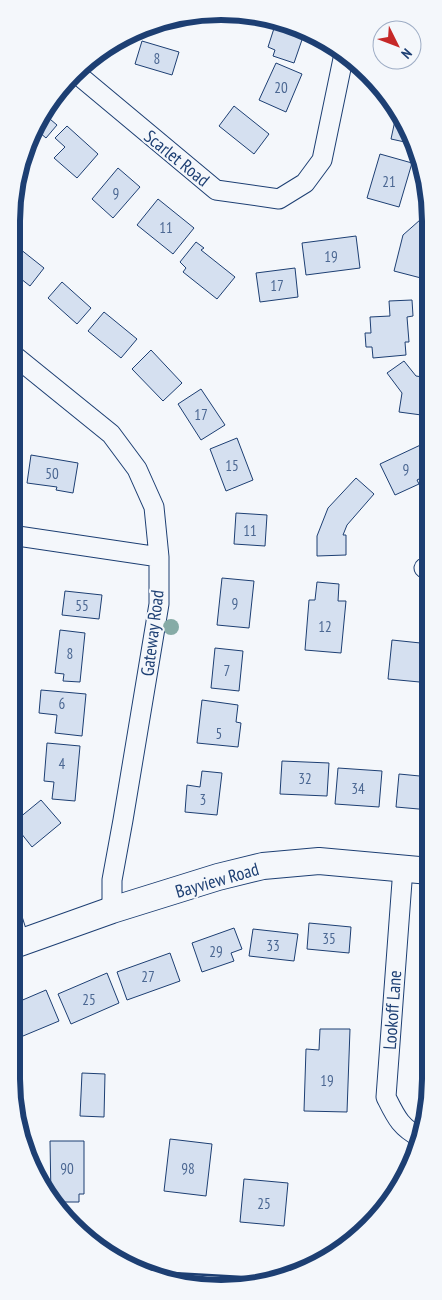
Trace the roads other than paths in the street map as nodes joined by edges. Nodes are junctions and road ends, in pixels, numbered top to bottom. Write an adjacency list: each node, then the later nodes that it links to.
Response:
1 (342, 62): 2 (street, Scarlet Road)
2 (80, 78)
3 (20, 360): 5 (street, Gateway Road)
4 (20, 536): 5 (street)
5 (159, 557): 8 (street, Gateway Road)
6 (403, 868): 7 (street, Bayview Road); 8 (street, Bayview Road); 10 (street, Lookoff Lane)
7 (422, 870)
8 (112, 910): 9 (street, Bayview Road)
9 (20, 944)
10 (414, 1134)

